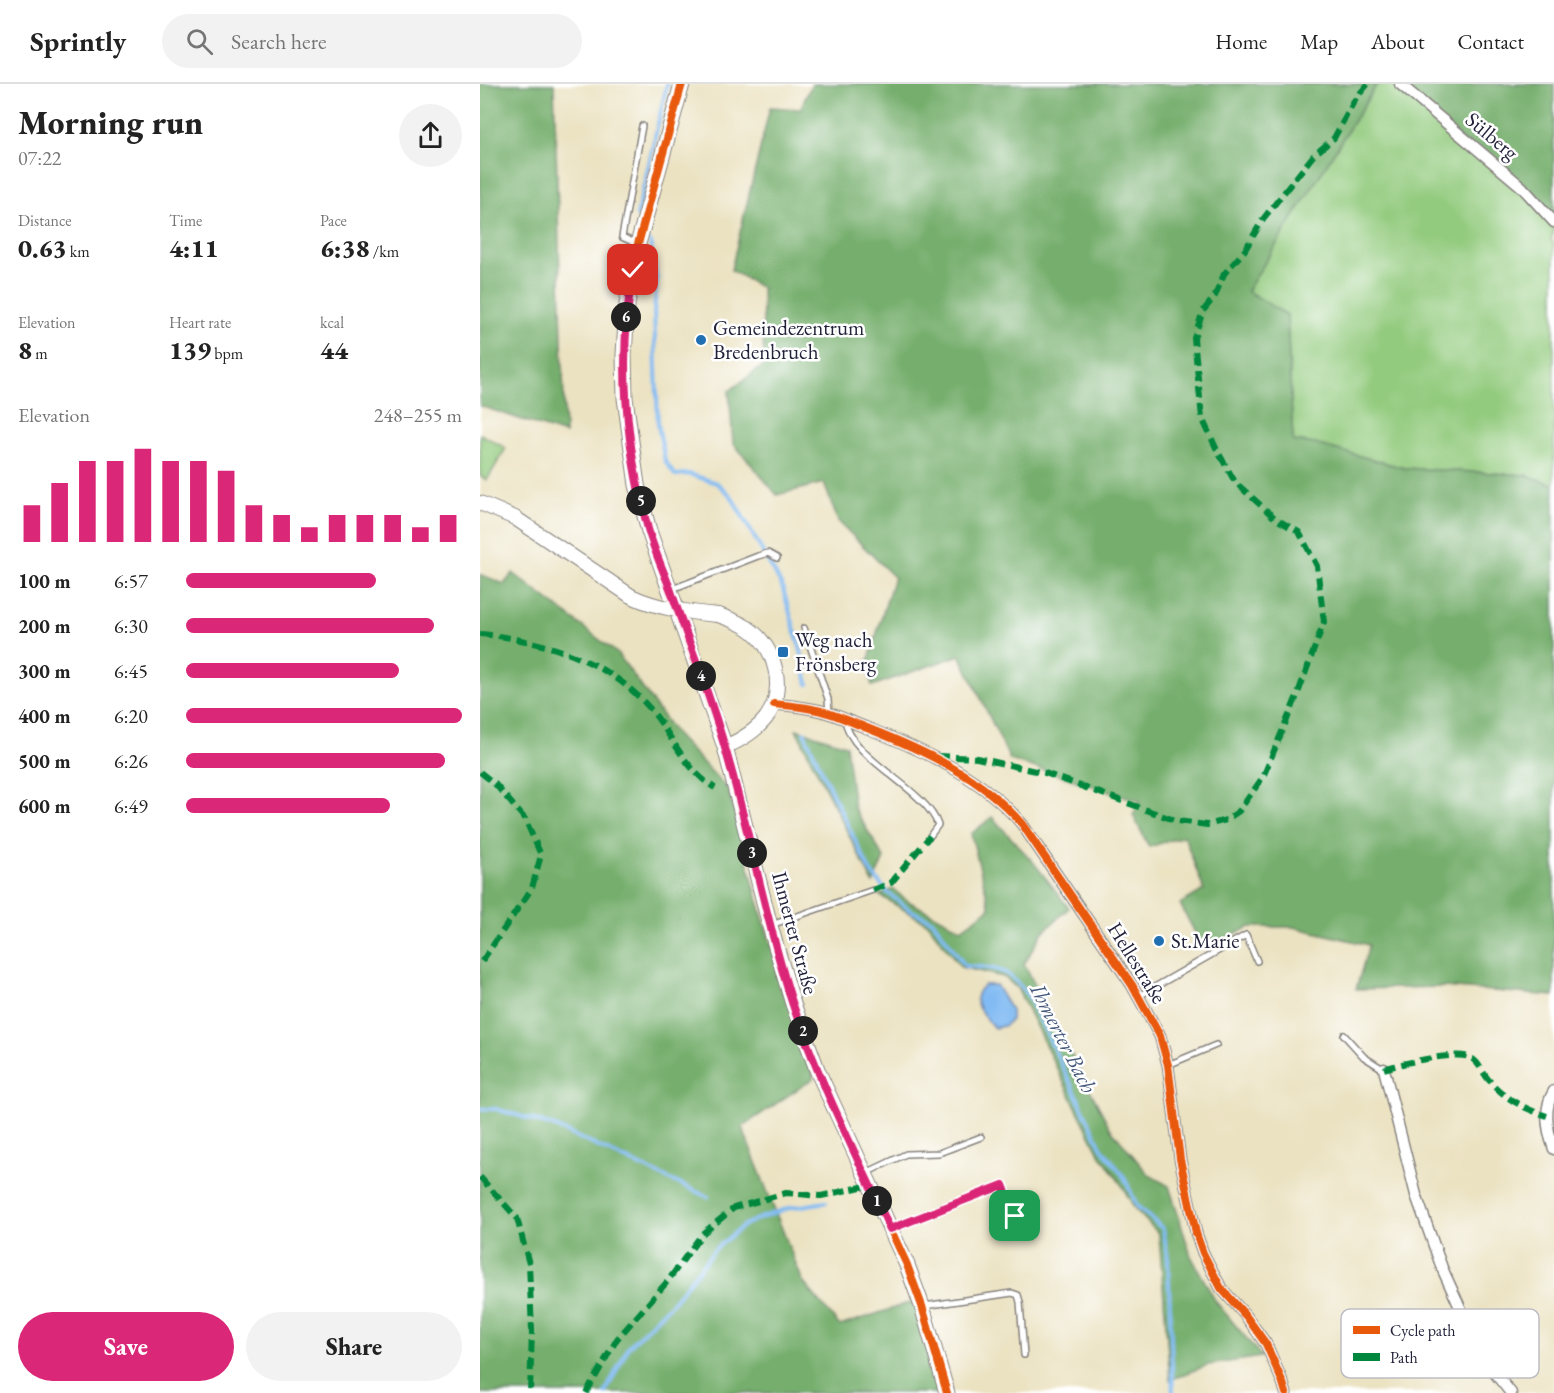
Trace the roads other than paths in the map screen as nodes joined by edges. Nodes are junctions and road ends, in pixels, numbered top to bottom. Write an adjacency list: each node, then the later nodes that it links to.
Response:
1 (682, 84): 5 (main road, Ihmerter Straße)
2 (1400, 84): 4 (street, Sülberg)
3 (642, 126): 5 (lane)
4 (1554, 222)
5 (638, 244): 8 (main road, Ihmerter Straße)
6 (480, 503): 10 (street, bridge)
7 (777, 558): 8 (lane)
8 (670, 590): 13 (main road, Ihmerter Straße)
9 (804, 628): 11 (lane)
10 (774, 704): 11 (street, Hellestraße); 13 (street)
11 (829, 713): 12 (street, Hellestraße)
12 (845, 719): 14 (lane); 18 (street, Hellestraße)
13 (725, 747): 16 (main road, Ihmerter Straße)
14 (930, 836)
15 (873, 891): 16 (lane)
16 (770, 926): 26 (main road, Ihmerter Straße)
17 (1257, 961): 18 (lane)
18 (1138, 996): 21 (street, Hellestraße)
19 (1344, 1035): 22 (lane)
20 (1216, 1045): 21 (lane)
21 (1168, 1065): 34 (street, Hellestraße)
22 (1384, 1069): 30 (street)
23 (1554, 1091): 25 (street)
24 (981, 1137): 26 (lane)
25 (1554, 1149)
26 (865, 1173): 28 (main road, Ihmerter Straße)
27 (1015, 1216): 28 (lane)
28 (890, 1229): 29 (main road, Ihmerter Straße)
29 (922, 1306): 31 (lane); 33 (main road, Ihmerter Straße)
30 (1460, 1309)
31 (1024, 1355)
32 (1500, 1378): 35 (street)
33 (947, 1393)
34 (1286, 1393)
35 (1511, 1393)

